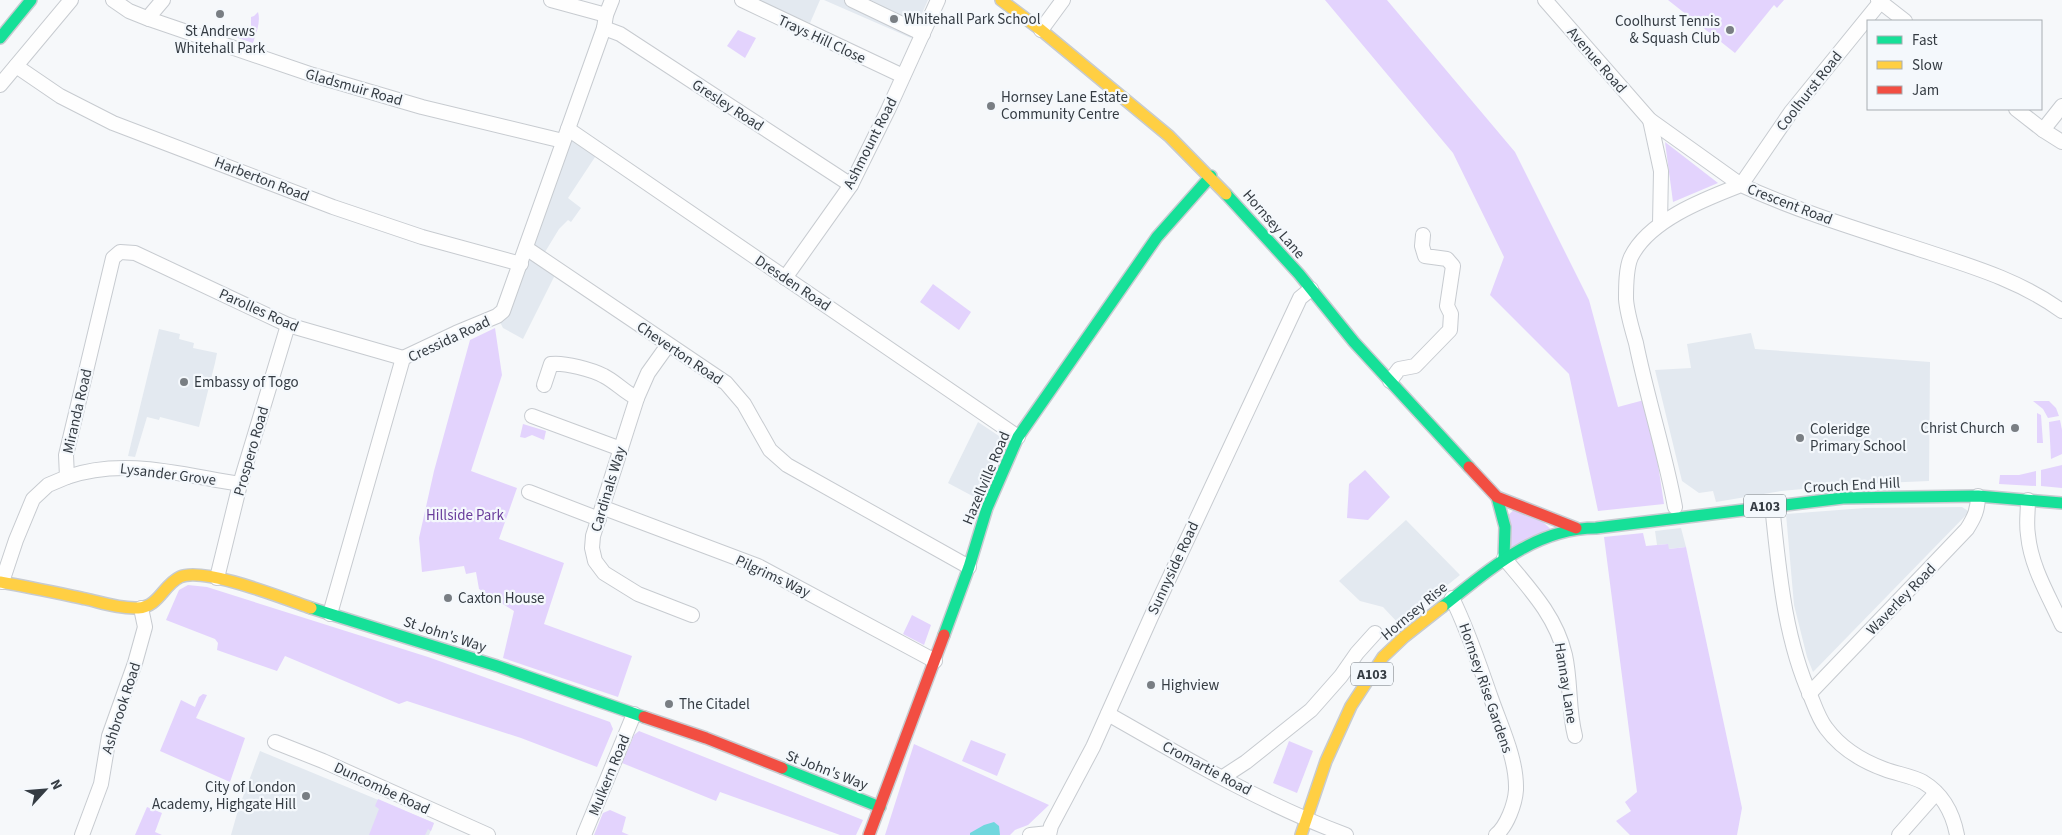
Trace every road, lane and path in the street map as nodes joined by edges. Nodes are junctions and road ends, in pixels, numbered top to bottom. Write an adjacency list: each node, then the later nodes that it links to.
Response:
1 (15, 0): 14 (main road)
2 (71, 0): 21 (street)
3 (113, 0): 15 (street, Gladsmuir Road)
4 (163, 0): 15 (street)
5 (551, 0): 17 (street, Gresley Road)
6 (612, 0): 17 (street, Cressida Road)
7 (742, 0): 22 (street, Trays Hill Close)
8 (852, 0): 19 (street)
9 (938, 0): 19 (street, Ashmount Road)
10 (1001, 0): 18 (main road, Hornsey Lane)
11 (1063, 0): 18 (street)
12 (1545, 0): 26 (street, Avenue Road)
13 (1880, 1): 16 (street); 32 (street, Coolhurst Road)
14 (27, 4): 20 (main road)
15 (149, 20): 28 (street, Gladsmuir Road)
16 (1904, 20)
17 (605, 22): 28 (street, Cressida Road); 31 (street, Gresley Road)
18 (1041, 30): 30 (main road, Hornsey Lane)
19 (923, 34): 22 (street, Ashmount Road)
20 (0, 38)
21 (16, 66): 23 (street); 37 (street, Harberton Road)
22 (903, 76): 31 (street, Ashmount Road)
23 (0, 85)
24 (2062, 106): 27 (street)
25 (2017, 110): 27 (street)
26 (1650, 120): 32 (street, Avenue Road); 33 (street)
27 (2043, 130): 29 (street)
28 (566, 135): 35 (street, Cressida Road); 38 (street, Dresden Road)
29 (2062, 142)
30 (1210, 176): 39 (main road, Hornsey Lane); 48 (main road, Hazellville Road)
31 (851, 185): 38 (street, Ashmount Road)
32 (1740, 185): 33 (street, Crescent Road); 40 (street, Crescent Road)
33 (1660, 224): 58 (street, Crescent Road)
34 (1423, 235): 44 (street)
35 (526, 248): 37 (street, Cressida Road); 42 (street, Cheverton Road)
36 (120, 252): 41 (street, Parolles Road); 50 (street, Miranda Road)
37 (520, 264): 43 (street, Cressida Road)
38 (786, 278): 48 (street, Dresden Road)
39 (1310, 289): 44 (main road, Hornsey Lane); 76 (street, Sunnyside Road)
40 (2062, 311)
41 (288, 325): 43 (street, Parolles Road); 51 (street, Prospero Road)
42 (668, 344): 46 (street, Cardinals Way); 64 (street, Cheverton Road)
43 (403, 358): 69 (street, Cressida Road)
44 (1390, 381): 54 (main road, Hornsey Lane)
45 (544, 385): 46 (street)
46 (637, 398): 49 (street, Cardinals Way)
47 (532, 416): 49 (street)
48 (1018, 437): 64 (main road, Hazellville Road)
49 (621, 449): 60 (street, Cardinals Way)
50 (67, 477): 51 (street, Lysander Grove); 66 (street)
51 (240, 484): 65 (street, Prospero Road)
52 (529, 492): 60 (street, Pilgrims Way)
53 (1978, 496): 55 (main road, Crouch End Hill / A103); 57 (main road, Crouch End Hill / A103); 74 (street, Waverley Road)
54 (1497, 497): 59 (main road, Hornsey Lane); 63 (main road, Hornsey Lane)
55 (2028, 500): 56 (main road, Crouch End Hill / A103); 71 (street)
56 (2062, 503)
57 (1772, 505): 61 (main road, Crouch End Hill / A103); 74 (street)
58 (1675, 507)
59 (1531, 511): 61 (main road, Hornsey Lane); 62 (main road, Hornsey Lane)
60 (601, 513): 70 (street, Cardinals Way); 73 (street, Pilgrims Way)
61 (1576, 528): 62 (main road, Crouch End Hill / A103)
62 (1556, 534): 63 (main road, Hornsey Rise / A103)
63 (1504, 558): 67 (main road, Hornsey Rise / A103); 77 (street, Hannay Lane)
64 (969, 567): 73 (main road, Hazellville Road)
65 (217, 578): 68 (main road, St John's Way); 69 (main road, St John's Way)
66 (1, 582): 68 (main road)
67 (1452, 598): 82 (main road, Hornsey Rise / A103); 91 (street, Hornsey Rise Gardens)
68 (141, 608): 84 (street, Ashbrook Road)
69 (330, 614): 75 (main road, St John's Way)
70 (692, 615)
71 (2062, 625)
72 (1375, 633): 79 (street)
73 (935, 661): 81 (main road, Hazellville Road)
74 (1809, 694): 80 (street)
75 (634, 714): 81 (main road, St John's Way); 86 (street, Mulkern Road)
76 (1108, 714): 79 (street, Cromartie Road); 83 (street, Sunnyside Road)
77 (1575, 736)
78 (275, 742): 85 (street, Duncombe Road)
79 (1222, 777): 82 (street, Cromartie Road)
80 (1936, 793): 92 (street); 93 (street)
81 (880, 807): 87 (main road, Hazellville Road)
82 (1306, 820): 89 (main road, Hornsey Rise / A103); 90 (street)
83 (1049, 834): 88 (street, Sunnyside Road)
84 (82, 835)
85 (488, 835)
86 (584, 835)
87 (869, 835)
88 (1030, 835)
89 (1301, 835)
90 (1346, 835)
91 (1496, 835)
92 (1898, 835)
93 (1957, 835)

